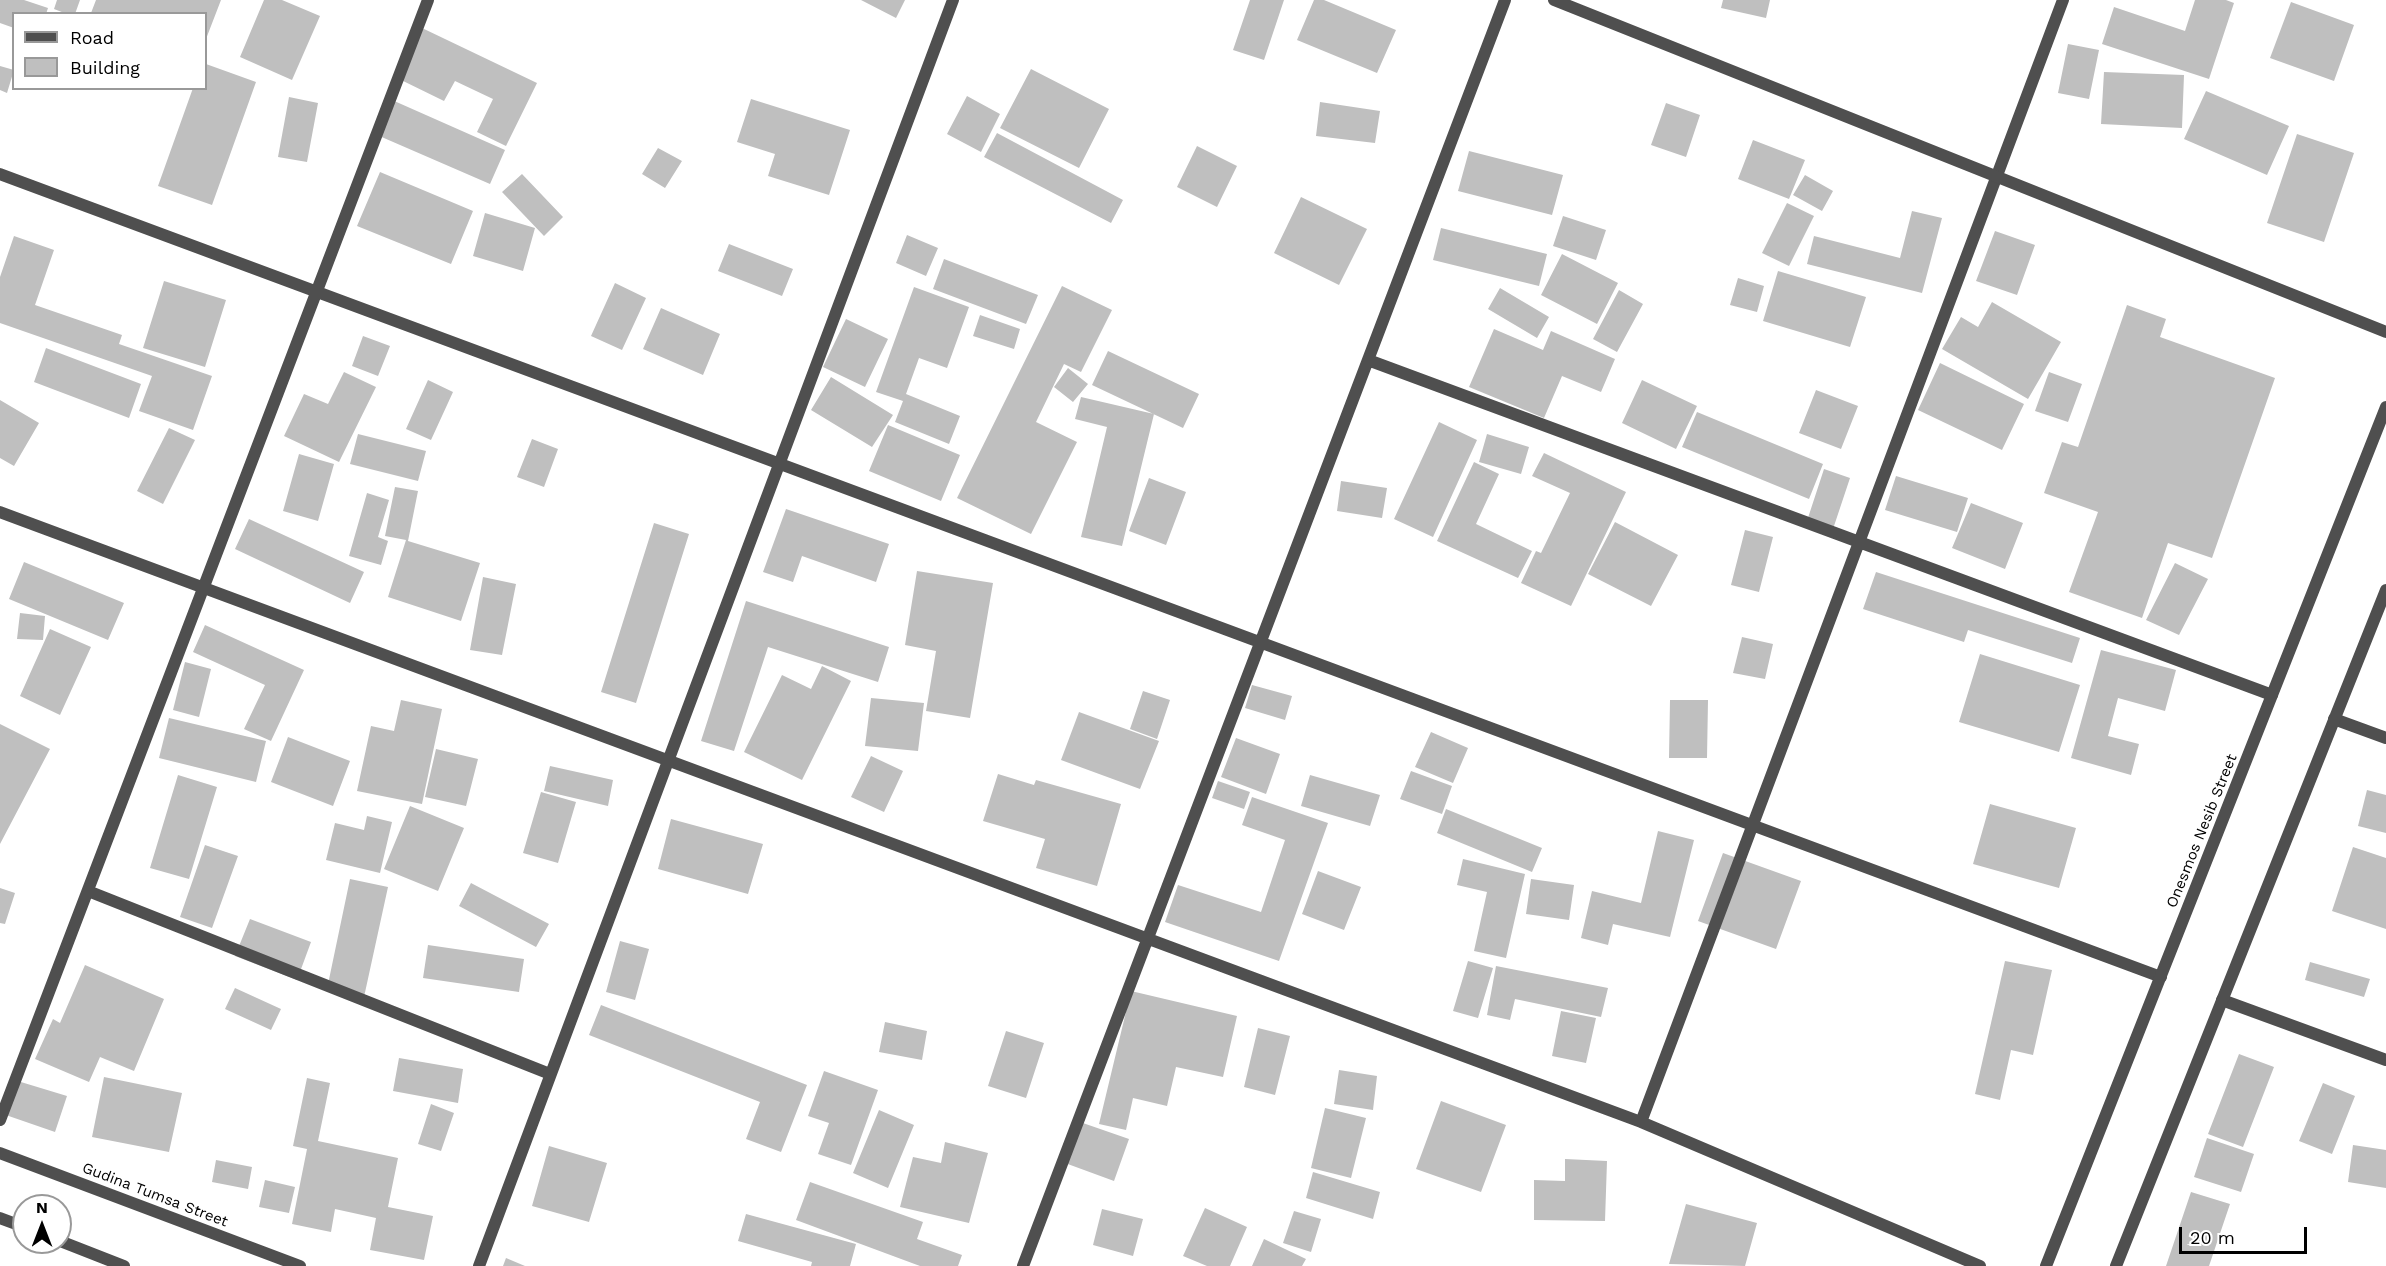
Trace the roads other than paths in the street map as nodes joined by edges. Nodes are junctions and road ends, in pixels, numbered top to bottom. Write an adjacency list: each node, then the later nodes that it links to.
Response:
1 (428, 0): 8 (street)
2 (953, 0): 12 (street)
3 (1505, 0): 10 (street)
4 (1554, 0): 7 (street)
5 (2063, 0): 7 (street)
6 (0, 174): 8 (street)
7 (1997, 177): 9 (street); 14 (street)
8 (316, 292): 12 (street); 15 (street)
9 (2386, 332)
10 (1368, 360): 14 (street); 17 (street)
11 (2386, 407): 18 (street, Onesmos Nesib Street)
12 (779, 464): 17 (street); 21 (street)
13 (0, 512): 15 (street)
14 (1859, 543): 18 (street); 22 (street)
15 (204, 587): 21 (street); 23 (street)
16 (2386, 590): 19 (street)
17 (1261, 642): 22 (street); 24 (street)
18 (2272, 696): 25 (street, Onesmos Nesib Street)
19 (2334, 719): 20 (street); 26 (street)
20 (2386, 738)
21 (668, 760): 24 (street); 28 (street)
22 (1752, 826): 25 (street); 30 (street)
23 (88, 891): 28 (street); 29 (street)
24 (1148, 939): 30 (street); 36 (street)
25 (2161, 977): 38 (street, Onesmos Nesib Street)
26 (2223, 1000): 27 (street); 39 (street)
27 (2386, 1060)
28 (550, 1074): 35 (street)
29 (0, 1120)
30 (1641, 1122): 37 (street)
31 (0, 1153): 34 (street, Gudina Tumsa Street)
32 (72, 1246): 33 (street)
33 (124, 1266)
34 (300, 1266)
35 (479, 1266)
36 (1023, 1266)
37 (1980, 1266)
38 (2046, 1266)
39 (2116, 1266)

